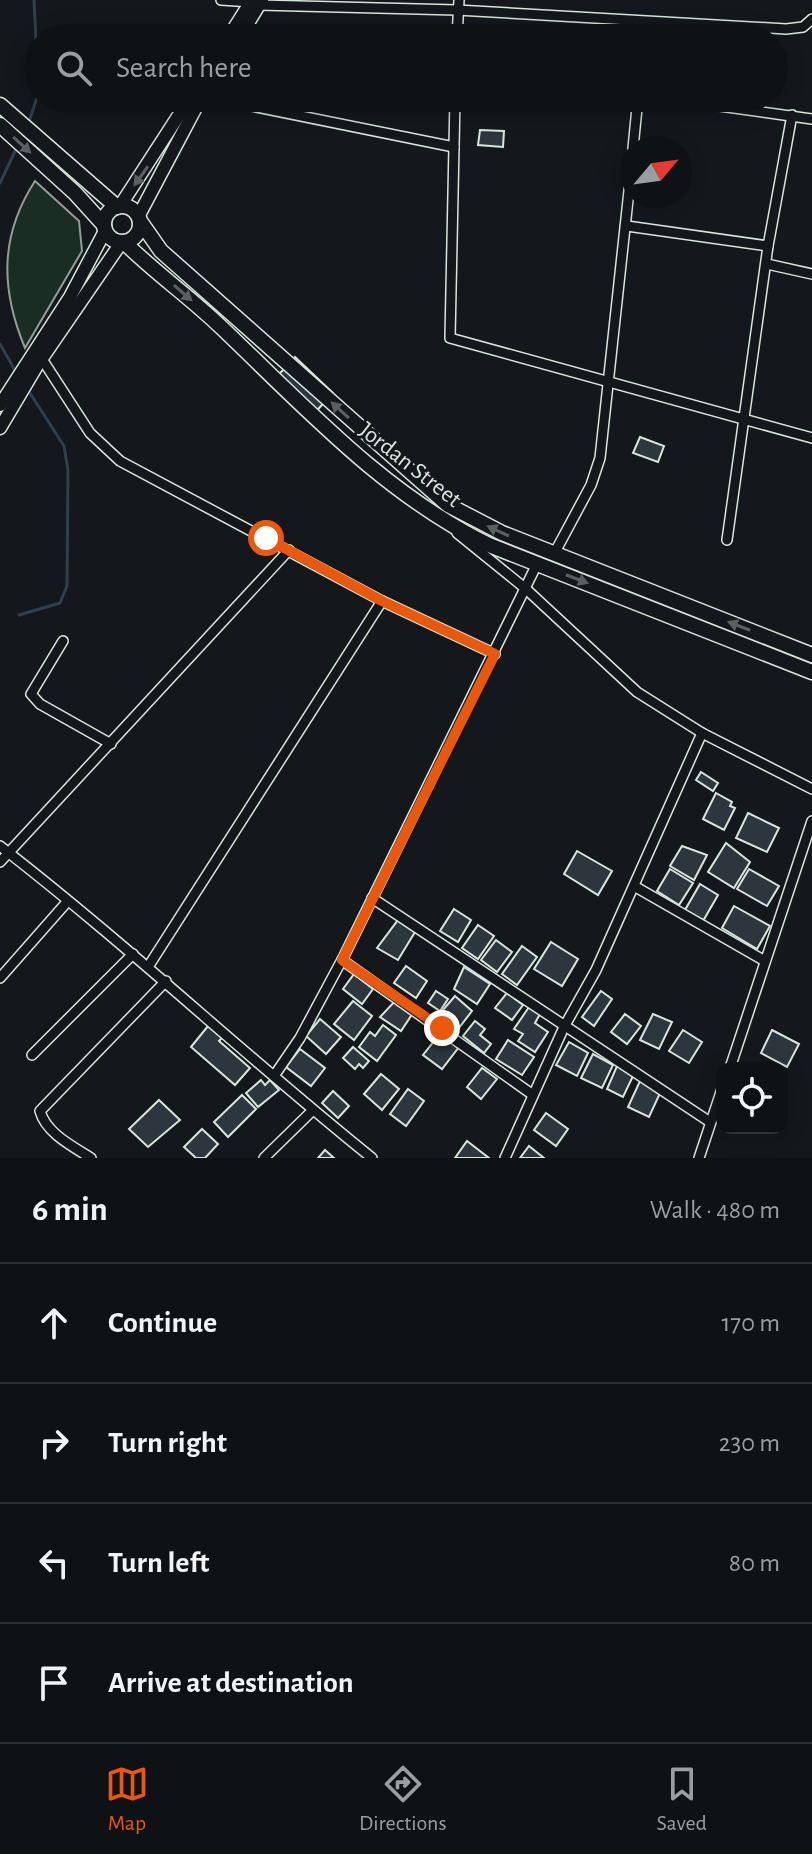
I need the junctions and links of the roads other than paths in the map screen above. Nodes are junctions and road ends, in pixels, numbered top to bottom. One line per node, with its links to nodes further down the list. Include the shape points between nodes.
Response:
1 (221, 0): 2 (street)
2 (256, 2): 3 (street); 6 (main road); 7 (main road)
3 (458, 5): 5 (street)
4 (812, 19): 9 (street, via 803,27)
5 (644, 22): 8 (street)
6 (239, 24)
7 (246, 24)
8 (685, 24)
9 (788, 29)
10 (181, 112): 21 (main road, one-way to 21)
11 (193, 112): 23 (main road)
12 (281, 112): 20 (street)
13 (455, 112): 20 (street)
14 (637, 112): 19 (street)
15 (769, 112): 16 (street)
16 (792, 115): 18 (street); 27 (street)
17 (3, 118): 21 (highway); 25 (highway, one-way to 25)
18 (812, 119)
19 (634, 136)
20 (454, 147): 31 (street, via 449,337)
21 (119, 206): 23 (highway, via 129,207); 25 (highway, via 109,212)
22 (628, 208): 24 (street)
23 (139, 219): 26 (highway, via 135,237); 37 (highway, Jordan Street, one-way to 23, via 161,251)
24 (627, 226): 27 (street); 31 (street)
25 (104, 228): 26 (highway, via 111,239); 30 (main road)
26 (123, 242): 30 (main road); 38 (highway, Jordan Street, one-way to 38)
27 (768, 246): 28 (street)
28 (767, 264): 29 (street); 34 (street)
29 (812, 274)
30 (36, 357): 32 (main road); 41 (street, via 102,447 120,461)
31 (607, 382): 34 (street); 42 (street, via 600,458)
32 (14, 392): 33 (main road); 35 (main road)
33 (0, 405)
34 (746, 420): 36 (street); 40 (street)
35 (0, 428)
36 (812, 438)
37 (418, 481): 38 (highway); 42 (highway, Jordan Street, one-way to 37, via 470,518)
38 (407, 496): 39 (highway, Jordan Street)
39 (440, 520): 43 (highway, Jordan Street); 44 (street)
40 (727, 540)
41 (289, 550): 45 (street); 51 (street)
42 (554, 554): 48 (highway, Jordan Street, one-way to 42)
43 (538, 562): 44 (street); 49 (highway, Jordan Street, one-way to 49)
44 (526, 589): 47 (street); 50 (street, via 637,692)
45 (382, 601): 47 (street); 62 (street)
46 (63, 641): 51 (street, via 31,694)
47 (495, 654): 57 (street)
48 (812, 655)
49 (812, 672)
50 (702, 733): 52 (street); 56 (street)
51 (111, 744): 54 (street)
52 (812, 789)
53 (812, 821): 61 (street)
54 (4, 849): 55 (street); 58 (street)
55 (0, 862)
56 (634, 886): 61 (street); 65 (street)
57 (372, 898): 60 (street); 65 (street)
58 (67, 902): 59 (street); 63 (street)
59 (133, 954): 62 (street); 66 (street)
60 (342, 960): 68 (street); 69 (street)
61 (765, 961): 67 (street)
62 (148, 967): 64 (street)
63 (0, 978)
64 (166, 981): 68 (street); 73 (street, via 40,1111 52,1131)
65 (564, 1027): 69 (street); 72 (street)
66 (32, 1055)
67 (732, 1062)
68 (274, 1076): 71 (street)
69 (533, 1095): 76 (street)
70 (716, 1106): 72 (street)
71 (312, 1111): 74 (street); 75 (street)
72 (710, 1122): 77 (street)
73 (91, 1158)
74 (264, 1158)
75 (371, 1158)
76 (505, 1158)
77 (699, 1158)

